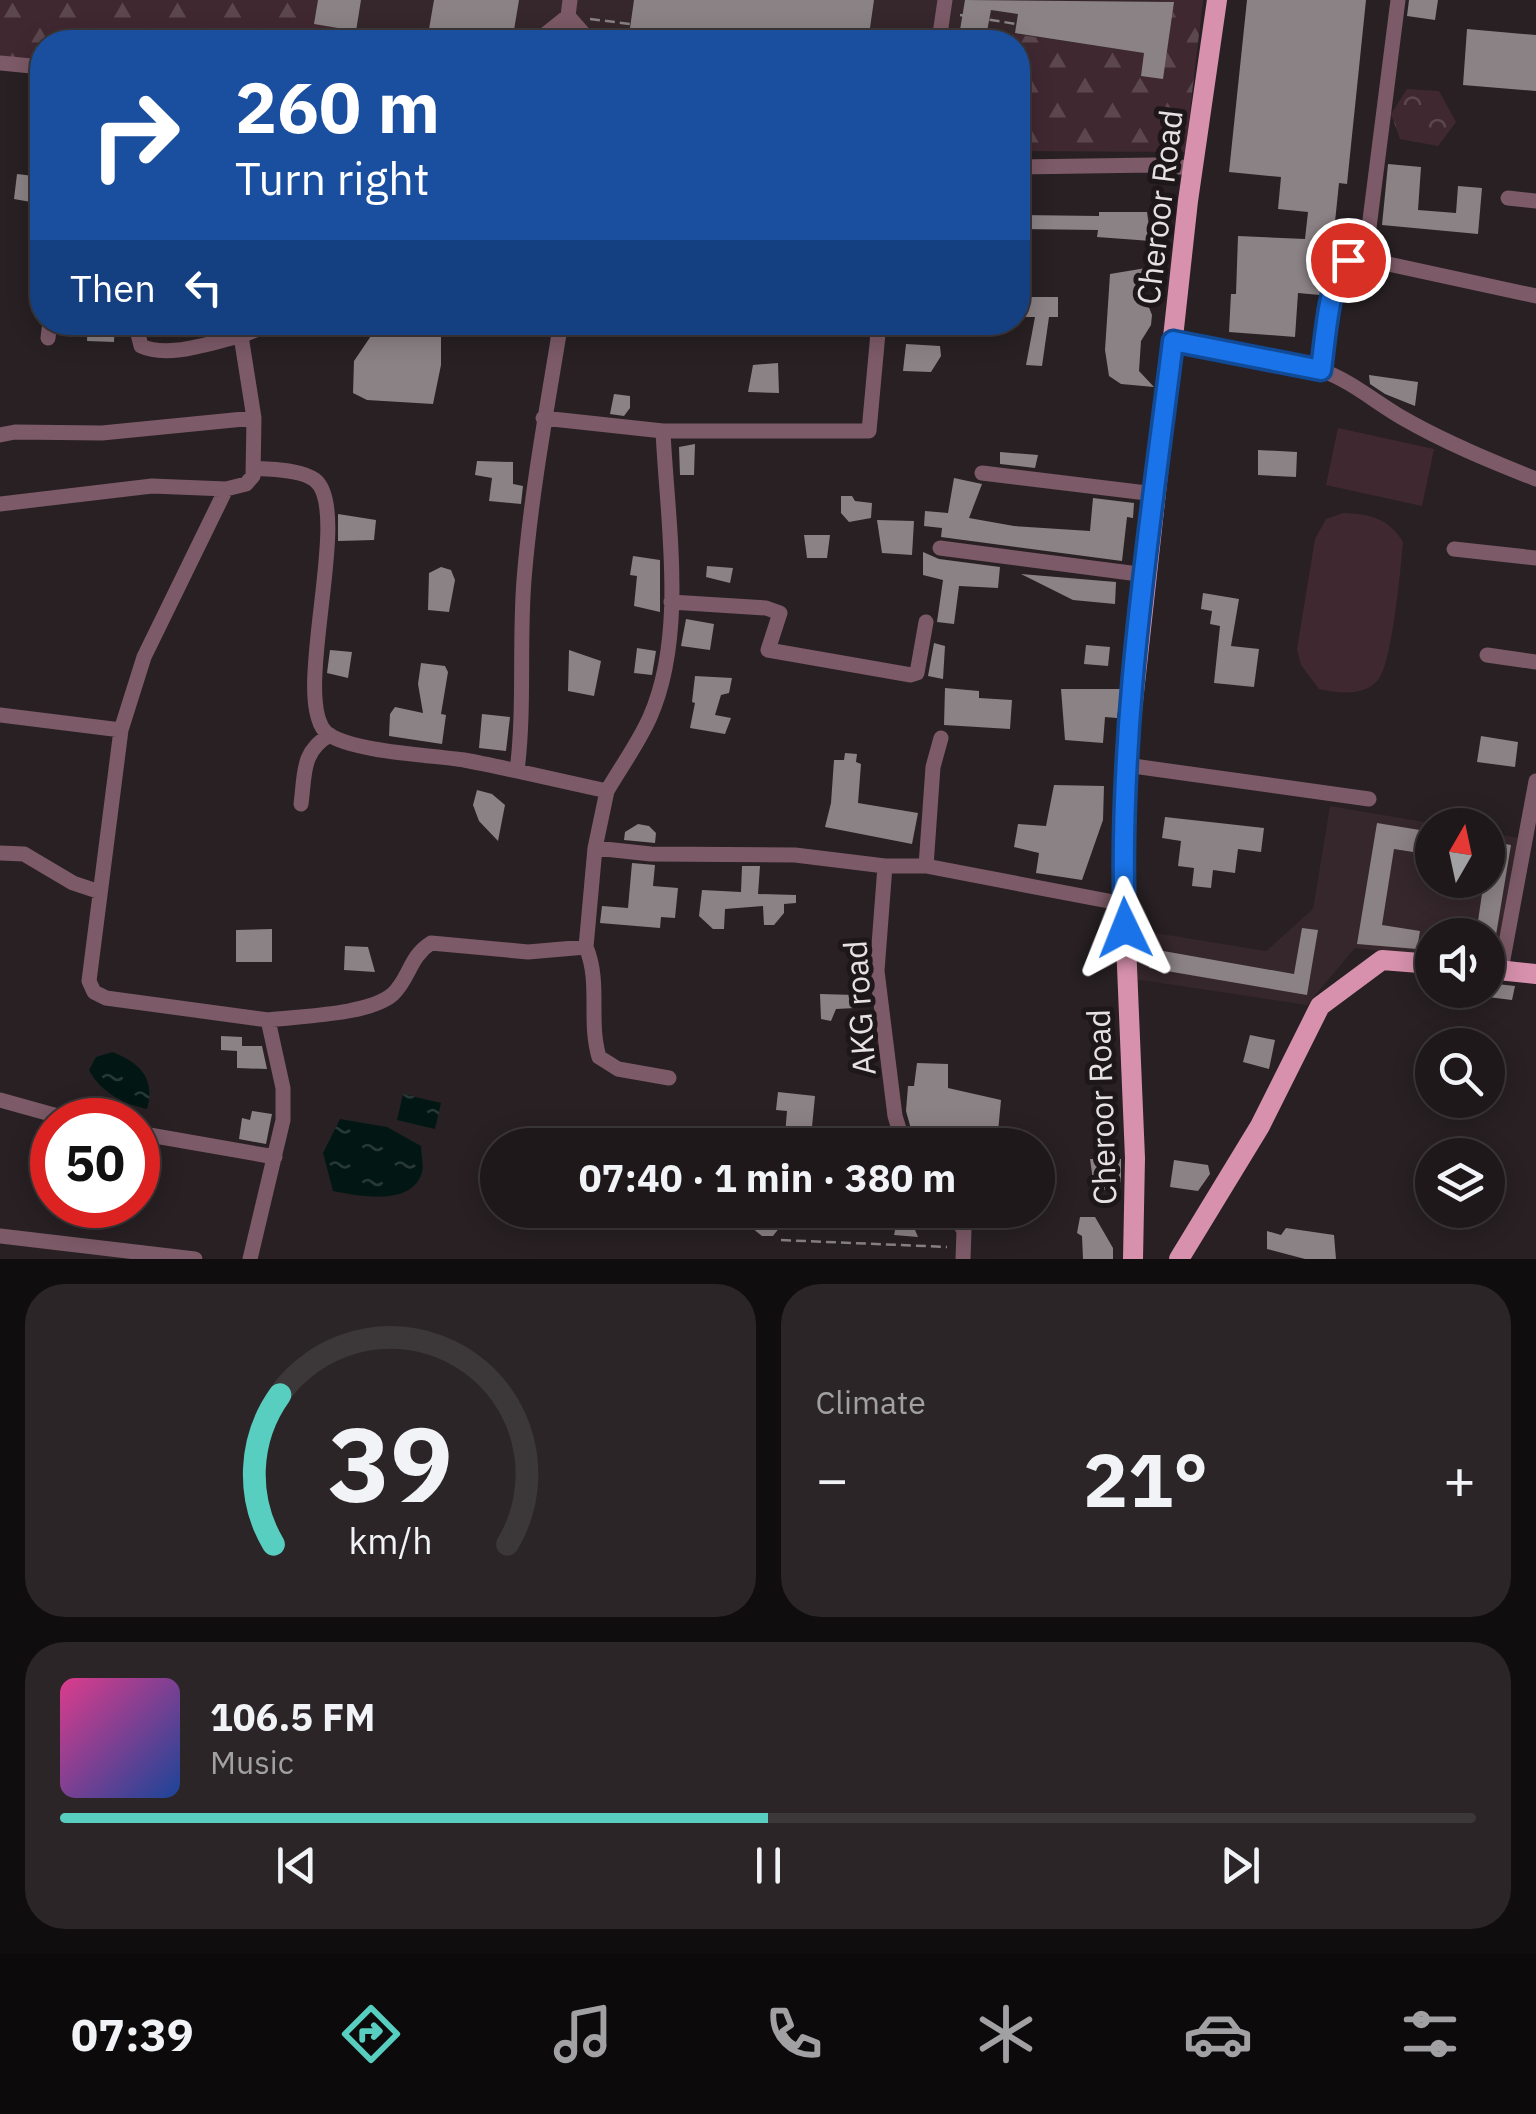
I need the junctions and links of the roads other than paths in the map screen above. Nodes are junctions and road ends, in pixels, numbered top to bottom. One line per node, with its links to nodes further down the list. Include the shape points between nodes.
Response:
1 (1217, 0): 9 (main road, Cheroor Road)
2 (1398, 0): 12 (street)
3 (569, 8): 4 (street); 5 (street)
4 (549, 30)
5 (583, 30)
6 (0, 62): 7 (street)
7 (30, 66)
8 (1030, 166): 9 (street)
9 (1192, 168): 19 (main road, Cheroor Road)
10 (1508, 198): 11 (street)
11 (1536, 201)
12 (1365, 259): 13 (street); 20 (street, via 1348,260 1338,273)
13 (1536, 296)
14 (138, 335): 15 (street, via 140,346 168,351)
15 (219, 335)
16 (239, 335): 21 (street)
17 (559, 335): 22 (street)
18 (878, 335): 23 (street, via 870,431)
19 (1173, 341): 20 (street); 29 (main road, Cheroor Road)
20 (1321, 370): 27 (street, via 1460,447)
21 (254, 418): 24 (street); 25 (street)
22 (543, 418): 23 (street); 44 (street, via 524,582)
23 (663, 431): 35 (street)
24 (0, 435)
25 (254, 468): 28 (street, via 246,484); 41 (street, via 300,474 323,492 326,570 314,711)
26 (982, 473): 29 (street)
27 (1536, 479)
28 (226, 489): 30 (street, via 152,486); 40 (street, via 144,657)
29 (1155, 494): 34 (main road, Cheroor Road)
30 (0, 504)
31 (940, 548): 34 (street)
32 (1454, 549): 33 (street)
33 (1536, 558)
34 (1146, 575): 43 (main road, Cheroor Road)
35 (671, 602): 36 (street, via 780,612 768,650 911,675); 46 (street, via 667,661 650,717)
36 (926, 622)
37 (1487, 656): 38 (street)
38 (1536, 662)
39 (0, 715): 40 (street)
40 (121, 730): 54 (street)
41 (330, 736): 44 (street); 48 (street, via 315,744 306,761)
42 (941, 738): 53 (street)
43 (1126, 765): 47 (street); 55 (main road, Cheroor Road)
44 (517, 770): 46 (street)
45 (1536, 781): 50 (street)
46 (606, 791): 49 (street)
47 (1370, 799)
48 (301, 804)
49 (595, 848): 52 (street); 57 (street)
50 (1530, 850): 56 (street)
51 (0, 853): 54 (street, via 24,854)
52 (885, 866): 53 (street); 65 (street, AKG road, via 877,972)
53 (926, 866): 55 (street)
54 (100, 892): 61 (street, via 89,980 94,992)
55 (1124, 904): 75 (main road, Cheroor Road)
56 (1505, 933)
57 (586, 947): 61 (street, via 528,952 431,944 418,952 393,993 369,1005); 62 (street, via 594,967 599,1056 618,1069)
58 (1415, 963): 76 (main road, via 1382,960 1320,1006 1260,1126)
59 (1505, 970): 60 (main road)
60 (1536, 974)
61 (268, 1020): 67 (street, via 283,1088 284,1120)
62 (670, 1078)
63 (0, 1100): 64 (street)
64 (30, 1108)
65 (899, 1128)
66 (160, 1137): 67 (street)
67 (274, 1157): 74 (street)
68 (962, 1228): 71 (street)
69 (0, 1236): 70 (street)
70 (20, 1239): 72 (street); 73 (street)
71 (963, 1253)
72 (20, 1259)
73 (195, 1259)
74 (250, 1259)
75 (1133, 1259)
76 (1179, 1259)

